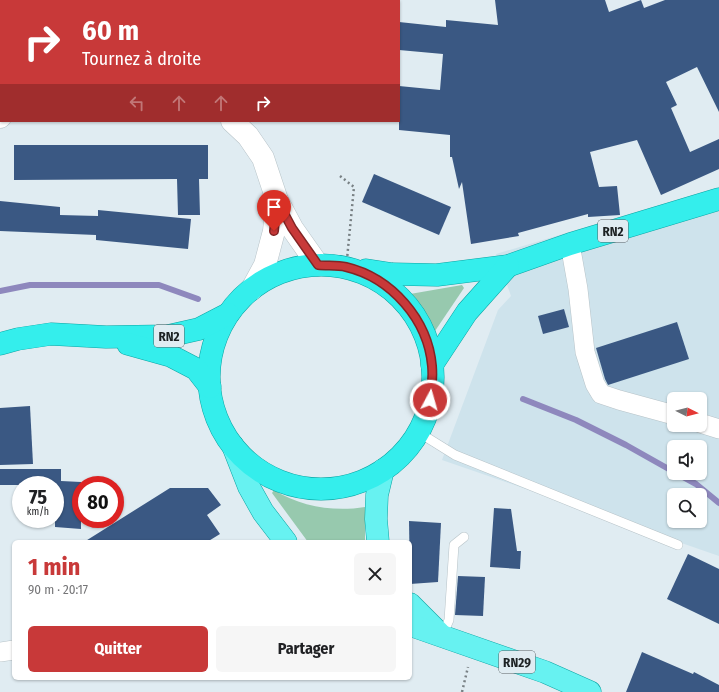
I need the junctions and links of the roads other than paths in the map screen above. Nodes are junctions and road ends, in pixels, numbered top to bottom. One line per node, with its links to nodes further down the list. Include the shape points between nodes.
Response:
1 (233, 122): 3 (street, via 248,136 263,158)
2 (719, 198): 4 (highway, RN2)
3 (277, 200): 5 (street, via 292,228); 8 (street, via 274,231 265,265)
4 (570, 244): 6 (highway, RN2); 14 (street, via 585,352 595,384 601,394)
5 (318, 265): 7 (highway); 8 (highway, via 291,269 266,279)
6 (508, 266): 7 (highway, RN2, via 437,275 392,274); 12 (highway, RN2, via 467,312)
7 (346, 267): 12 (highway, via 370,276 400,298 422,329)
8 (252, 289): 9 (highway)
9 (228, 314): 10 (highway, RN2, via 199,329 168,336); 13 (highway, via 213,349)
10 (106, 337): 11 (highway, RN2, via 51,334); 13 (highway, RN2, via 171,356 196,369)
11 (0, 344)
12 (432, 365): 17 (highway, via 430,400)
13 (210, 387): 18 (highway, via 217,418)
14 (667, 413)
15 (707, 425): 16 (street)
16 (719, 429)
17 (418, 432): 19 (highway, via 405,451); 23 (lane, via 455,455)
18 (233, 446): 19 (highway, via 266,475 303,488 342,487 368,479); 21 (main road, via 249,487 263,512)
19 (383, 470): 22 (main road, via 377,495)
20 (464, 537): 26 (lane, via 454,545 449,620)
21 (284, 540)
22 (378, 540)
23 (678, 545)
24 (412, 606): 26 (main road, RN29)
25 (412, 626): 26 (main road, RN29)
26 (442, 637): 29 (main road, RN29, via 545,672)
27 (12, 650): 28 (street)
28 (0, 652)
29 (590, 692)

